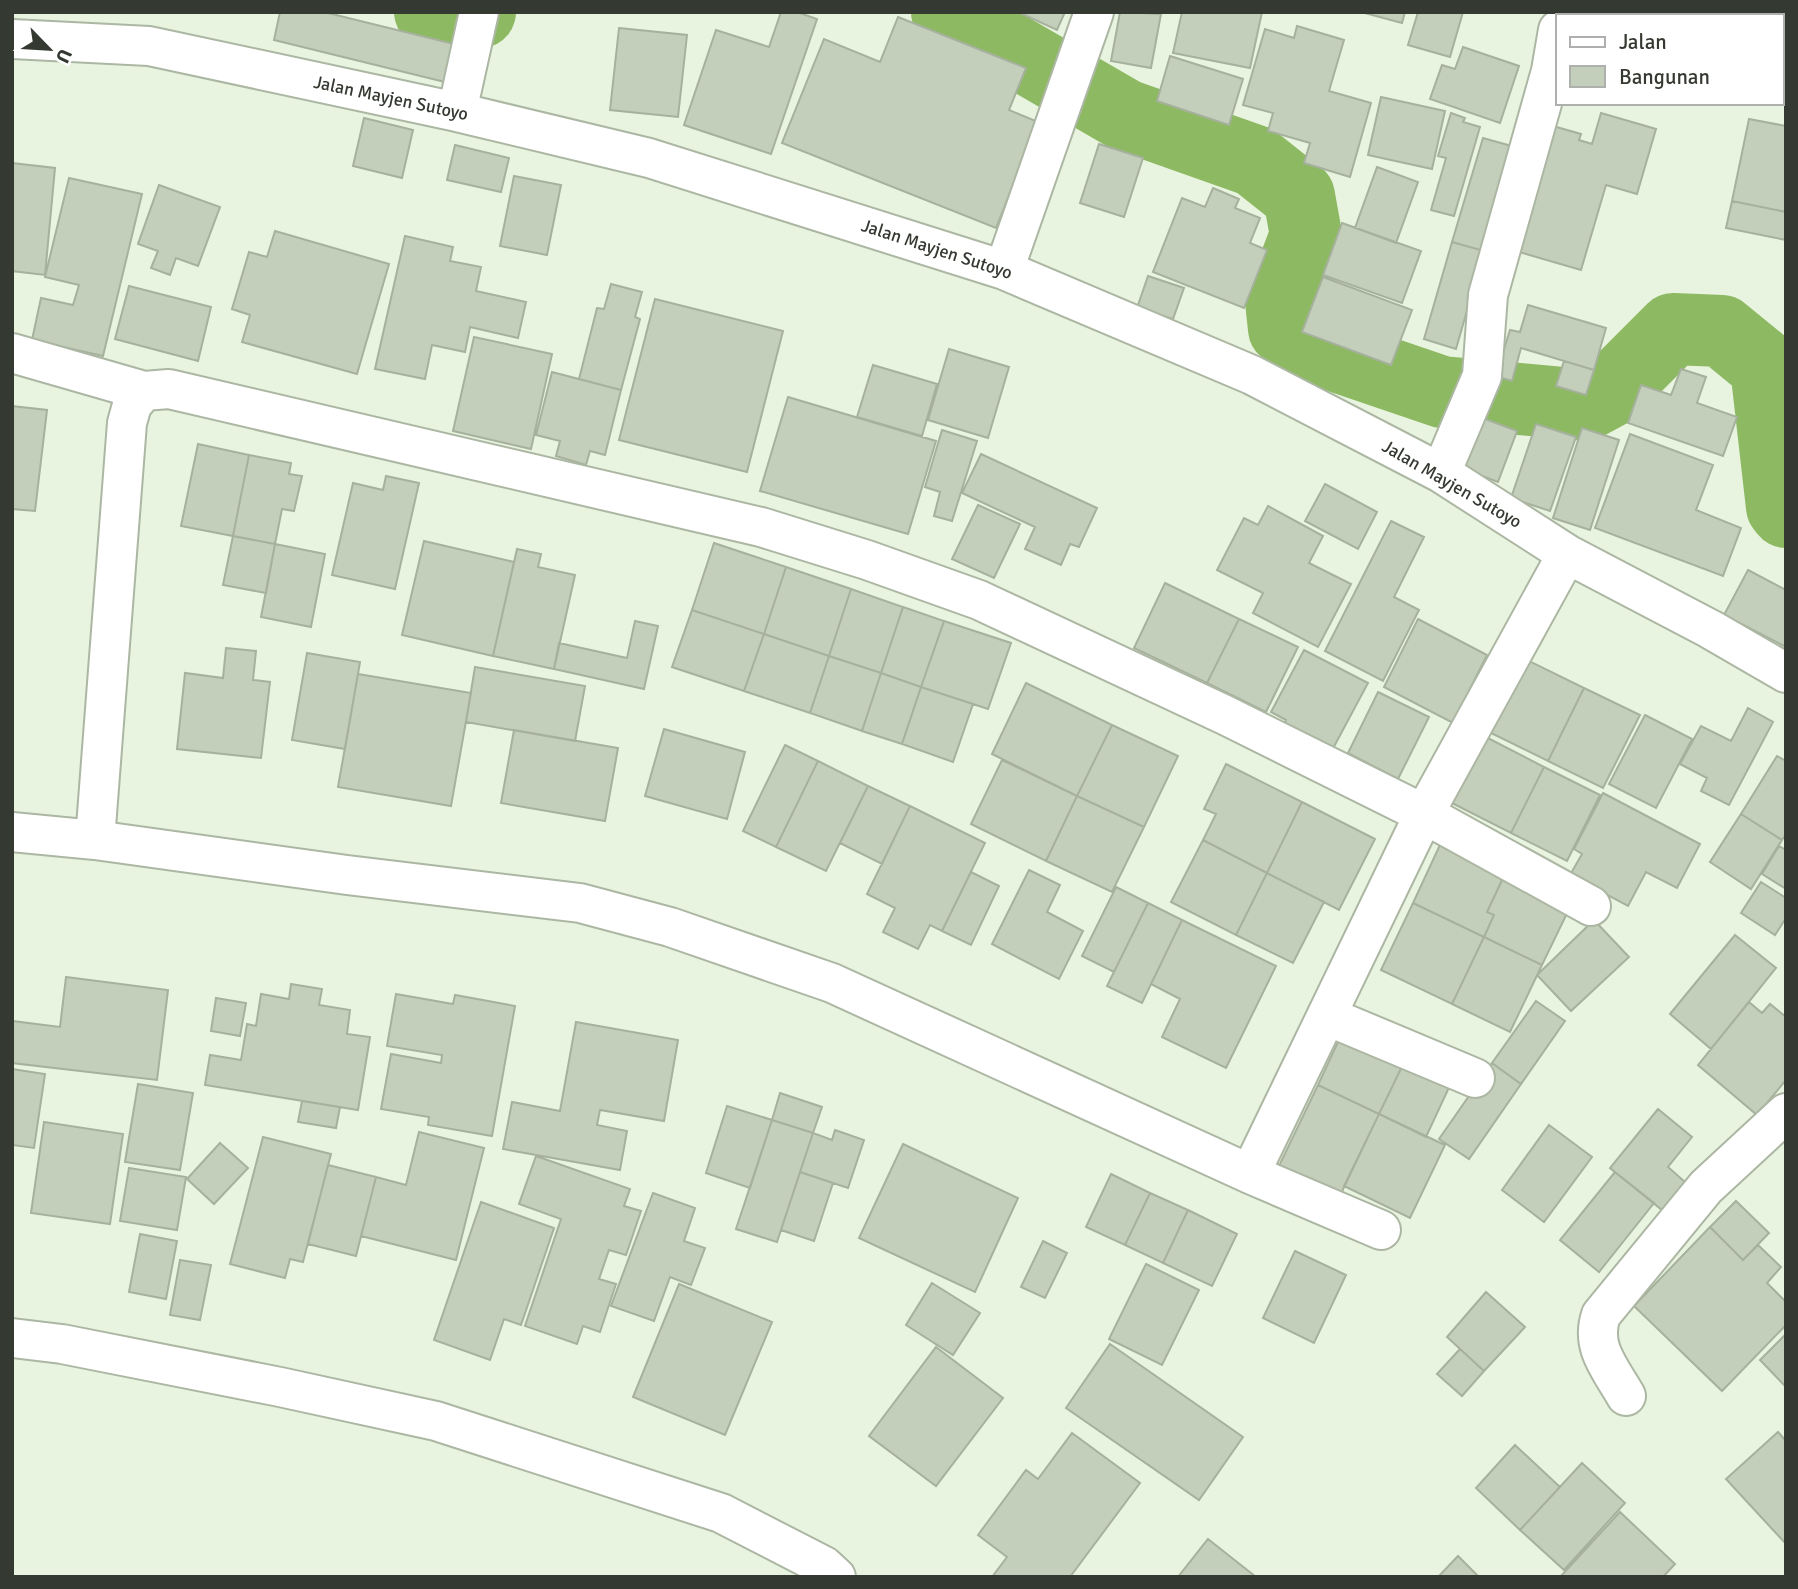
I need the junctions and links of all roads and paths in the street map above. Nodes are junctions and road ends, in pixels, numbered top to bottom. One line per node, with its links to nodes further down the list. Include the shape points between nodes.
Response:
1 (479, 12): 5 (street)
2 (1093, 14): 6 (street)
3 (12, 39): 5 (street, Jalan Mayjen Sutoyo, via 149,46)
4 (1556, 42): 9 (street, via 1488,295 1476,392)
5 (457, 112): 6 (street, Jalan Mayjen Sutoyo, via 649,158)
6 (1004, 270): 9 (street, Jalan Mayjen Sutoyo, via 1252,375)
7 (12, 353): 8 (street)
8 (144, 391): 12 (street, via 169,389 640,498 761,527 867,560 979,600); 14 (street, via 132,405 127,423)
9 (1441, 474): 10 (street, Jalan Mayjen Sutoyo)
10 (1567, 554): 11 (street, Jalan Mayjen Sutoyo); 12 (street)
11 (1786, 673)
12 (1424, 814): 15 (street); 16 (street)
13 (12, 832): 14 (street)
14 (95, 840): 19 (street, via 580,902 670,927 832,983)
15 (1591, 906)
16 (1326, 1016): 17 (street); 19 (street)
17 (1475, 1079)
18 (1786, 1113): 22 (street, via 1706,1188 1601,1315 1598,1345)
19 (1250, 1174): 20 (street)
20 (1381, 1230)
21 (12, 1338): 23 (street, via 76,1346 436,1421 721,1513 824,1566)
22 (1626, 1396)
23 (836, 1577)

